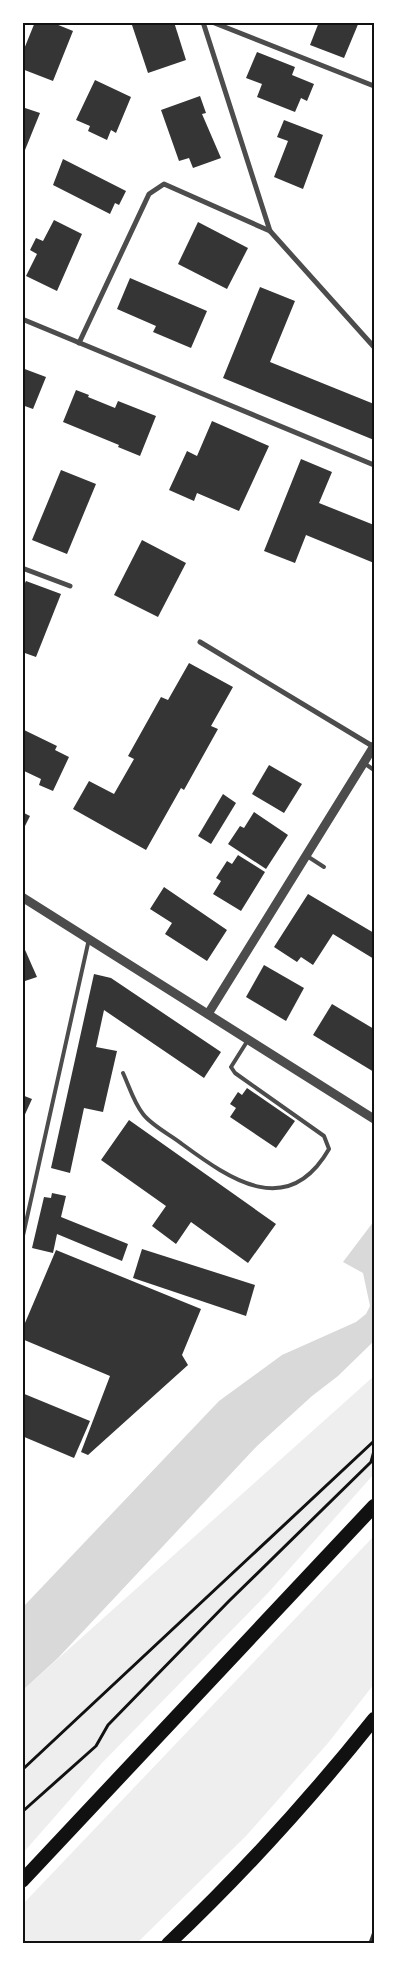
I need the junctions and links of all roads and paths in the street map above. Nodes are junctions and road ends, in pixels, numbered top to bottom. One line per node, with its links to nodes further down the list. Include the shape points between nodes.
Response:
1 (203, 22): 4 (street)
2 (212, 22): 3 (street)
3 (374, 86)
4 (270, 231): 6 (street, via 164,184 149,194); 7 (street)
5 (22, 319): 6 (street)
6 (79, 343): 8 (street)
7 (374, 347)
8 (374, 465)
9 (22, 568): 10 (street)
10 (70, 586)
11 (200, 642): 12 (street)
12 (374, 746): 13 (street)
13 (364, 763): 14 (lane); 15 (street)
14 (374, 770)
15 (306, 855): 16 (lane); 19 (street)
16 (324, 866)
17 (22, 897): 18 (street)
18 (89, 937): 19 (street); 23 (lane)
19 (208, 1014): 20 (street)
20 (248, 1040): 21 (lane, via 231,1067 235,1073 324,1136 328,1149 320,1164 290,1187 260,1188 220,1172 143,1115); 22 (street)
21 (123, 1073)
22 (374, 1119)
23 (22, 1240)
24 (374, 1441): 28 (path)
25 (374, 1451): 29 (path, via 370,1462 108,1726 96,1746)
26 (374, 1506): 30 (highway)
27 (374, 1719): 31 (highway, via 338,1765)
28 (22, 1770)
29 (22, 1812)
30 (22, 1881)
31 (168, 1944)

